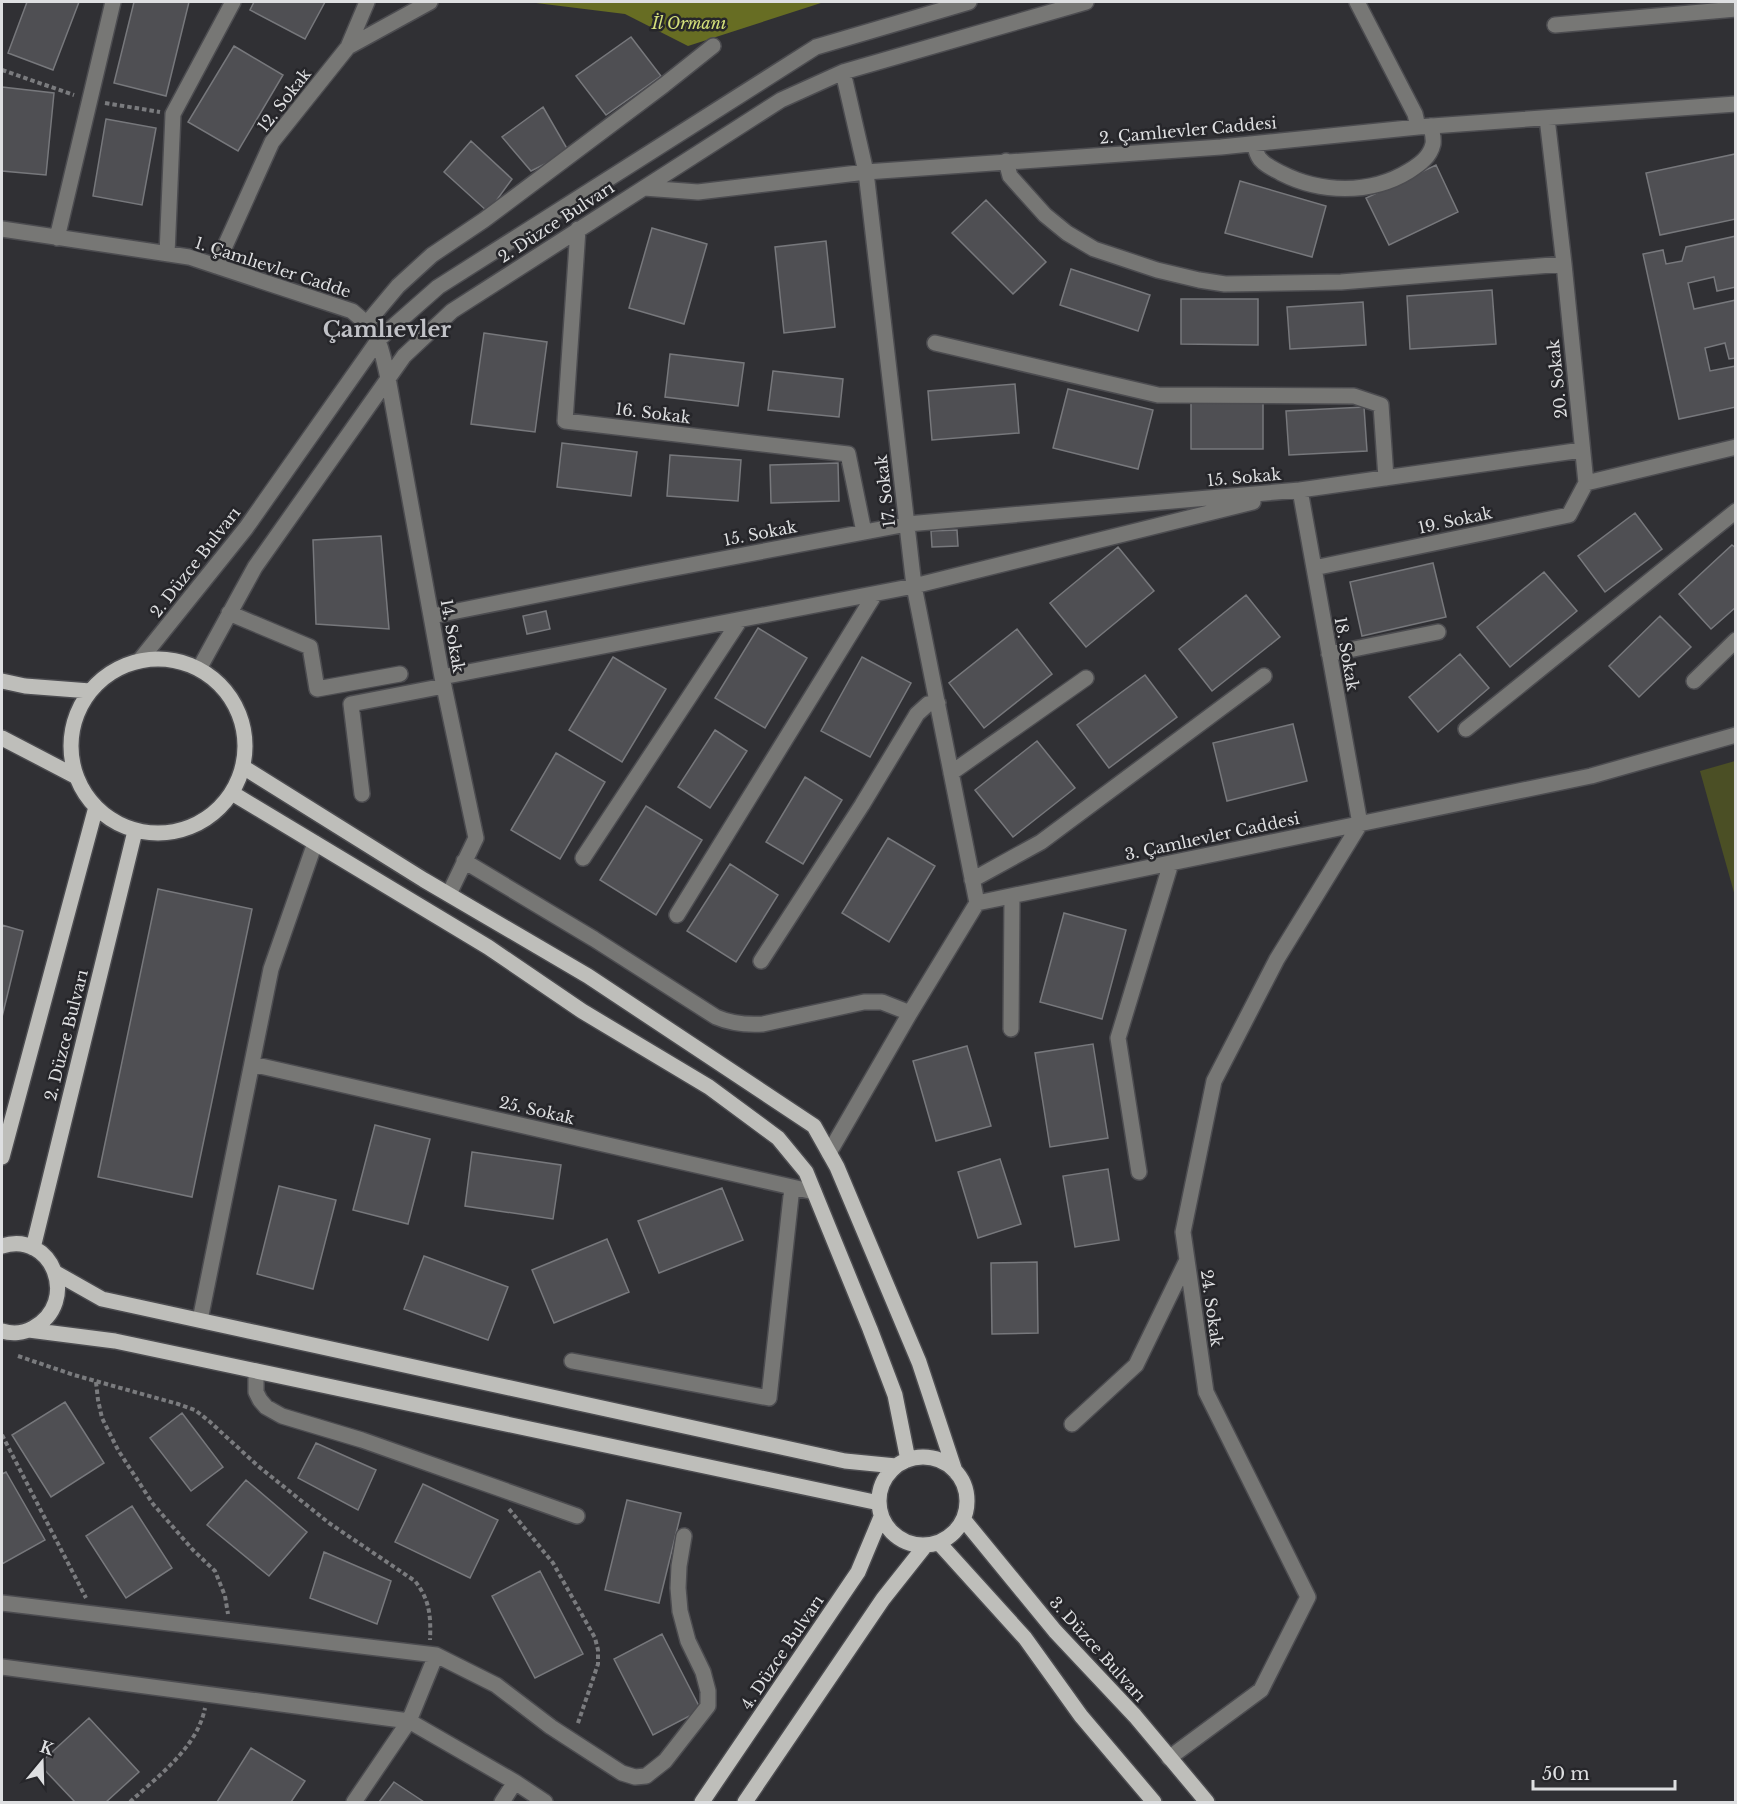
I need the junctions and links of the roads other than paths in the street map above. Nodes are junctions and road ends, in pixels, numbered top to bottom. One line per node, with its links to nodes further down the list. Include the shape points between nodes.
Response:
1 (113, 2): 22 (street)
2 (233, 2): 23 (street, via 173,114)
3 (367, 2): 11 (street)
4 (430, 2): 11 (street, 12. Sokak)
5 (969, 2): 27 (street, 2. Düzce Bulvarı, via 816,47 438,287)
6 (1086, 2): 12 (street, 2. Düzce Bulvarı)
7 (1357, 2): 15 (street)
8 (1736, 9): 9 (street)
9 (1555, 25)
10 (713, 46): 26 (street, via 432,255 398,286)
11 (348, 47): 25 (street, 12. Sokak, via 272,142)
12 (843, 72): 18 (street, 17. Sokak); 19 (street, 2. Düzce Bulvarı, via 781,100)
13 (1736, 104): 14 (street, 2. Çamlıevler Caddesi)
14 (1547, 118): 15 (street, 2. Çamlıevler Caddesi); 24 (street, 20. Sokak)
15 (1425, 126): 16 (street, 2. Çamlıevler Caddesi); 16 (street, via 1432,144 1421,164 1363,188 1317,186 1290,177 1259,159)
16 (1254, 144): 17 (street, 2. Çamlıevler Caddesi)
17 (1006, 161): 18 (street, 2. Çamlıevler Caddesi); 24 (street, via 1010,176 1067,233 1094,249 1199,280 1225,284 1341,282)
18 (866, 172): 19 (street, 2. Çamlıevler Caddesi, via 698,192); 36 (street, 17. Sokak)
19 (644, 188): 21 (street, 2. Düzce Bulvarı)
20 (2, 229): 22 (street, 1. Çamlıevler Cadde)
21 (578, 229): 29 (street, 2. Düzce Bulvarı, via 452,311 404,356); 37 (street, 16. Sokak, via 565,421 848,454)
22 (57, 238): 23 (street, 1. Çamlıevler Cadde)
23 (166, 254): 25 (street, 1. Çamlıevler Cadde)
24 (1564, 264): 31 (street, 20. Sokak)
25 (216, 266): 26 (street, 1. Çamlıevler Cadde, via 352,312)
26 (367, 323): 27 (street, 1. Çamlıevler Cadde)
27 (379, 339): 29 (street, 14. Sokak); 47 (street, 2. Düzce Bulvarı, via 246,528)
28 (935, 343): 32 (street, via 1158,395 1354,396 1381,405)
29 (388, 378): 41 (street, 2. Düzce Bulvarı, via 255,567); 42 (street, 14. Sokak)
30 (1736, 447): 33 (street)
31 (1582, 450): 32 (street); 33 (street, 20. Sokak)
32 (1386, 478): 34 (street)
33 (1586, 483): 38 (street, 19. Sokak, via 1569,515)
34 (1300, 490): 36 (street, 15. Sokak); 38 (street, 18. Sokak); 39 (street, 15. Sokak)
35 (1736, 511): 57 (street)
36 (907, 524): 37 (street, 15. Sokak); 39 (street, 17. Sokak)
37 (864, 532): 42 (street, 15. Sokak)
38 (1314, 568): 46 (street, 18. Sokak)
39 (914, 586): 40 (street, 15. Sokak); 56 (street, 17. Sokak)
40 (875, 594): 43 (street, 15. Sokak); 76 (street)
41 (229, 613): 48 (street, 2. Düzce Bulvarı); 49 (street, via 310,646 317,689)
42 (432, 616): 54 (street, 14. Sokak)
43 (740, 620): 54 (street, 15. Sokak); 69 (street)
44 (1438, 633): 46 (street)
45 (1736, 640): 53 (street)
46 (1329, 654): 66 (street, 18. Sokak)
47 (140, 660): 48 (main road, via 170,659); 55 (main road, via 112,671)
48 (199, 669): 60 (main road, via 222,686 238,711 245,738)
49 (400, 674)
50 (1264, 676): 72 (street, via 1041,842)
51 (1086, 678): 61 (street)
52 (2, 681): 55 (main road)
53 (1694, 681)
54 (443, 682): 64 (street, 15. Sokak, via 351,704); 70 (street, 14. Sokak, via 476,838)
55 (90, 691): 62 (main road, via 75,717 70,746)
56 (938, 703): 61 (street, 17. Sokak); 77 (street, via 928,704 916,714)
57 (1466, 729)
58 (1736, 735): 66 (street, 3. Çamlıevler Caddesi, via 1591,776)
59 (2, 738): 62 (main road)
60 (243, 767): 63 (main road); 73 (main road)
61 (951, 773): 72 (street, 17. Sokak)
62 (75, 776): 65 (main road)
63 (232, 793): 67 (main road, via 214,814 190,828 163,834); 68 (main road)
64 (362, 794)
65 (96, 807): 67 (main road, via 109,819); 81 (main road, 2. Düzce Bulvarı)
66 (1360, 824): 71 (street, 3. Çamlıevler Caddesi); 88 (street, 24. Sokak, via 1277,958 1214,1081 1183,1232)
67 (135, 831): 87 (main road, 2. Düzce Bulvarı)
68 (315, 843): 80 (street, via 271,969); 85 (main road, via 488,947 582,1011 709,1088 778,1138 806,1172)
69 (584, 858)
70 (464, 861): 73 (street, 14. Sokak); 78 (street, via 727,1022 763,1024 864,1002 882,1002)
71 (1171, 863): 74 (street, 3. Çamlıevler Caddesi); 83 (street, via 1118,1038)
72 (972, 880): 75 (street, 17. Sokak)
73 (449, 894): 82 (main road, via 588,976 814,1126)
74 (1012, 896): 75 (street, 3. Çamlıevler Caddesi); 79 (street)
75 (977, 903): 78 (street)
76 (678, 915)
77 (761, 961)
78 (910, 1013): 82 (street)
79 (1011, 1029)
80 (252, 1064): 84 (street, 25. Sokak); 90 (street)
81 (2, 1153)
82 (829, 1153): 97 (main road, via 919,1362)
83 (1139, 1172)
84 (792, 1187): 85 (street, 25. Sokak); 93 (street, via 769,1398)
85 (814, 1192): 96 (main road, via 895,1395)
86 (2, 1246): 87 (main road, via 19,1244)
87 (33, 1248): 89 (main road)
88 (1187, 1260): 95 (street, via 1136,1365); 107 (street, 24. Sokak, via 1206,1392 1308,1597 1261,1690)
89 (56, 1273): 90 (main road, via 102,1299); 91 (main road, via 57,1301 42,1323)
90 (200, 1320): 96 (main road, via 845,1461)
91 (29, 1330): 92 (main road); 94 (main road, via 115,1341)
92 (2, 1331)
93 (572, 1361)
94 (256, 1371): 98 (main road); 99 (street, via 256,1392 273,1412)
95 (1072, 1424)
96 (902, 1463): 97 (main road, via 920,1457 933,1458); 98 (main road, via 886,1476 880,1489)
97 (955, 1471): 100 (main road, via 967,1494)
98 (880, 1510): 102 (main road, via 888,1529 898,1538 911,1544); 112 (main road, 4. Düzce Bulvarı, via 858,1572)
99 (577, 1516)
100 (964, 1520): 102 (main road, via 949,1538); 107 (main road, 3. Düzce Bulvarı, via 1055,1631)
101 (684, 1536): 104 (street, via 679,1566 680,1611 688,1641 704,1672 708,1706 665,1761 646,1776 635,1778 622,1773 496,1685)
102 (932, 1544): 113 (main road, via 883,1599); 114 (main road, via 1025,1638 1081,1716)
103 (2, 1603): 104 (street)
104 (433, 1654): 106 (street)
105 (2, 1667): 106 (street)
106 (409, 1721): 108 (street); 109 (street)
107 (1169, 1758): 115 (main road, 3. Düzce Bulvarı)
108 (515, 1782): 110 (street); 111 (street)
109 (354, 1803)
110 (502, 1803)
111 (545, 1803)
112 (702, 1803)
113 (745, 1803)
114 (1154, 1803)
115 (1207, 1803)

